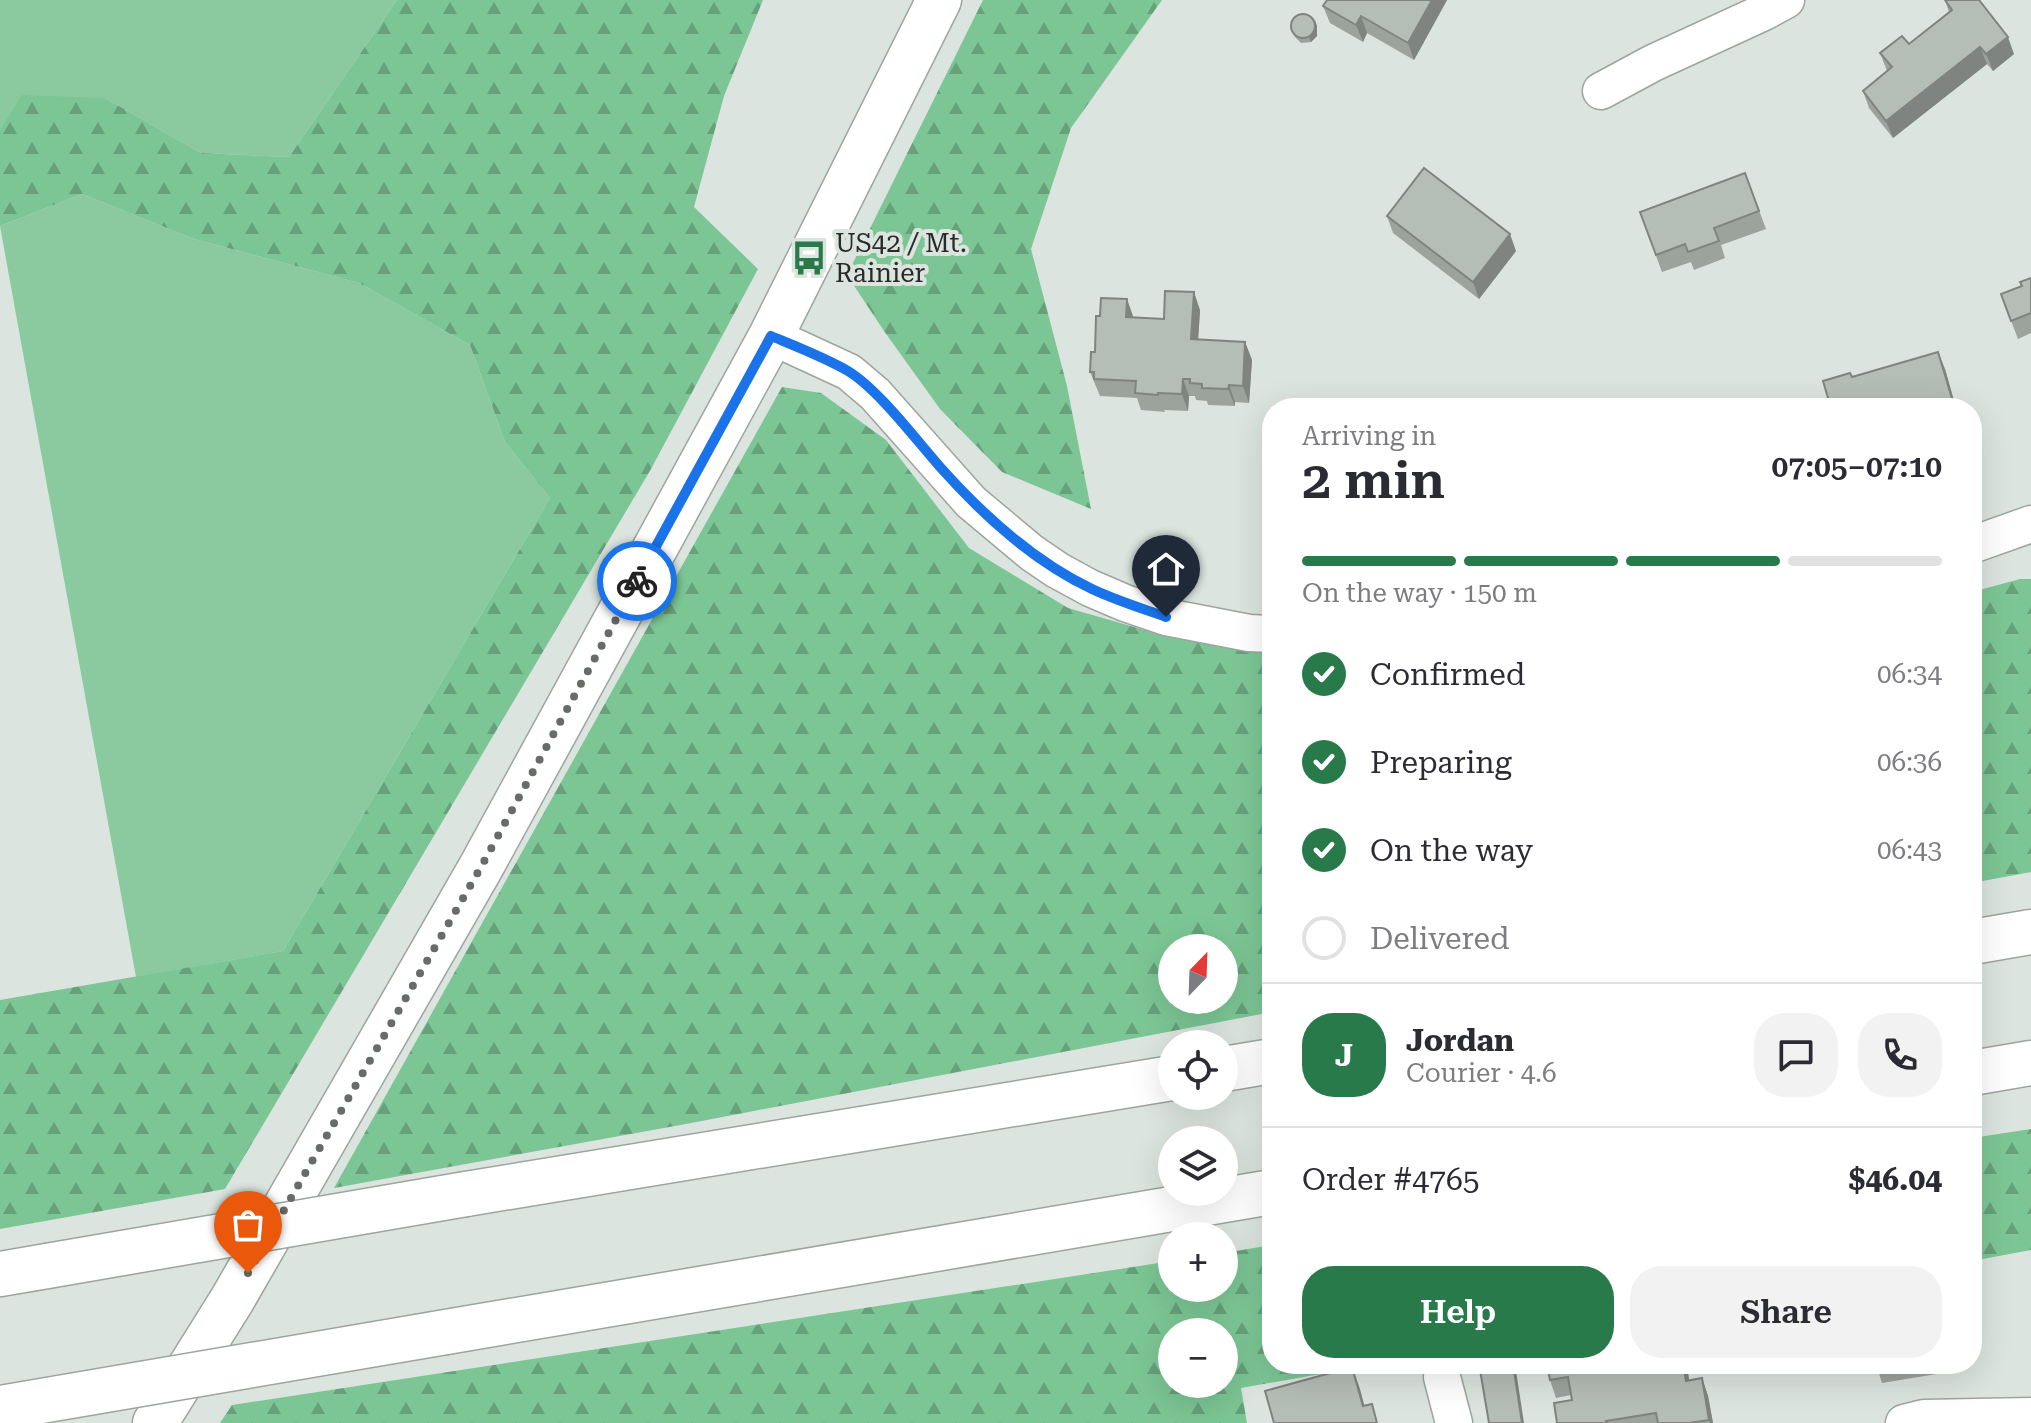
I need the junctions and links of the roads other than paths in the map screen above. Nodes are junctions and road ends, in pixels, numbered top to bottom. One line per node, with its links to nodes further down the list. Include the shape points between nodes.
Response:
1 (939, 0): 4 (main road)
2 (1786, 0): 3 (street)
3 (1601, 91)
4 (771, 336): 7 (street, via 849,372 971,502 1057,570 1166,617); 20 (main road, via 481,867 232,1300)
5 (2031, 524): 6 (street)
6 (1982, 541)
7 (1262, 634)
8 (2031, 932): 9 (main road)
9 (1982, 940)
10 (1262, 1063): 12 (main road)
11 (2031, 1063): 13 (main road)
12 (1238, 1067)
13 (1982, 1071)
14 (1158, 1080): 16 (main road, bridge)
15 (1262, 1194): 18 (main road, bridge)
16 (0, 1274)
17 (1442, 1377): 21 (street)
18 (0, 1408)
19 (2031, 1416): 22 (street)
20 (155, 1423)
21 (1454, 1423)
22 (1904, 1423)

